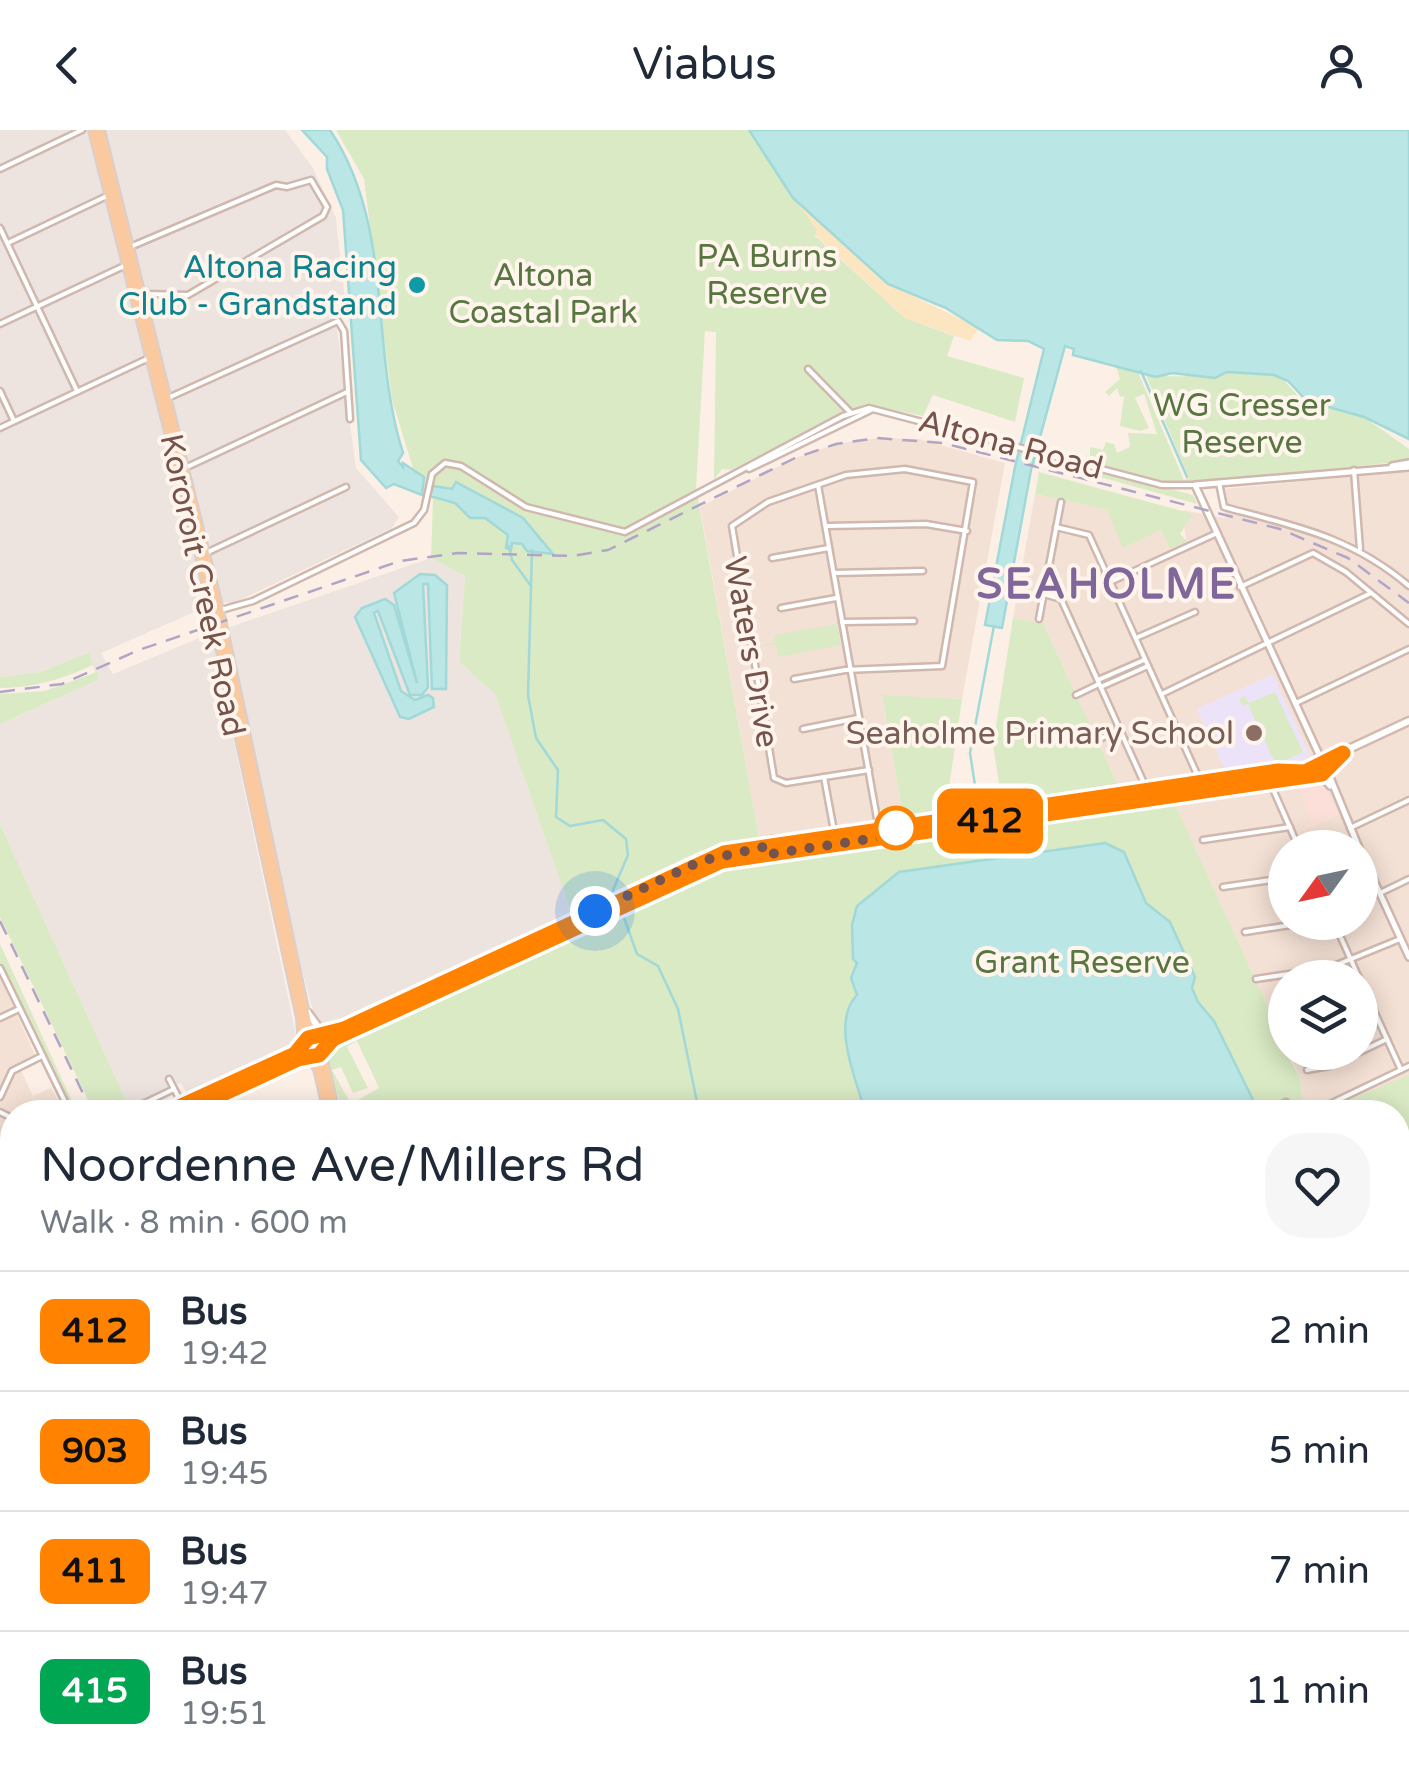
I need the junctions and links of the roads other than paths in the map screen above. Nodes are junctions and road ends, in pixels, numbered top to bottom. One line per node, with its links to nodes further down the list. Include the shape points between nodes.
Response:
1 (82, 130): 3 (street)
2 (96, 130): 4 (main road, Kororoit Creek Road); 7 (main road, Kororoit Creek Road)
3 (0, 169)
4 (110, 195): 6 (street); 8 (main road, Kororoit Creek Road)
5 (0, 228): 6 (street)
6 (8, 243): 10 (street)
7 (130, 247): 9 (main road, Kororoit Creek Road); 9 (street, via 276,185 311,180 327,206 324,216 188,296)
8 (128, 264): 10 (street); 12 (main road, Kororoit Creek Road)
9 (143, 294): 12 (main road, Kororoit Creek Road)
10 (38, 307): 11 (street); 15 (street)
11 (0, 324)
12 (155, 355): 15 (street); 17 (main road, Kororoit Creek Road); 23 (main road, Kororoit Creek Road)
13 (808, 369): 18 (street)
14 (0, 391): 20 (street)
15 (78, 391): 20 (street)
16 (348, 392): 17 (street, via 340,321); 19 (street); 23 (street)
17 (168, 398): 23 (main road, Kororoit Creek Road)
18 (852, 415): 27 (street, Altona Road, via 886,411 1168,486); 47 (street, Altona Road, via 621,532 526,506 458,464 441,465 416,521 253,601)
19 (350, 419)
20 (14, 421): 21 (street)
21 (0, 428)
22 (1409, 465): 24 (street)
23 (182, 469): 36 (main road, Kororoit Creek Road)
24 (1354, 470): 25 (street); 35 (street)
25 (1219, 482): 27 (street); 35 (street, via 1224,506 1308,527)
26 (818, 485): 30 (street); 32 (street, via 905,469 970,480 975,486); 74 (street, Waters Drive, via 764,504 731,528 774,778)
27 (1195, 486): 33 (street)
28 (346, 487): 36 (street)
29 (1061, 502): 31 (street)
30 (825, 526): 32 (street); 34 (street)
31 (1056, 527): 40 (street, via 1088,534); 44 (street)
32 (967, 530): 59 (street, via 942,666)
33 (1216, 534): 40 (street); 42 (street)
34 (829, 548): 37 (street); 39 (street)
35 (1360, 549): 41 (street)
36 (202, 554): 47 (main road, Kororoit Creek Road); 56 (main road, Kororoit Creek Road)
37 (772, 558)
38 (923, 572): 39 (street)
39 (834, 573): 45 (street)
40 (1110, 582): 53 (street)
41 (1408, 584)
42 (1240, 587): 43 (street, via 1310,554); 54 (street)
43 (1371, 593): 52 (street); 54 (street)
44 (1044, 594): 49 (street); 61 (street, via 1062,599)
45 (838, 597): 46 (street); 51 (street)
46 (781, 608)
47 (219, 610): 56 (main road, Kororoit Creek Road)
48 (1195, 612): 53 (street)
49 (1039, 619)
50 (914, 621): 51 (street)
51 (842, 622): 59 (street)
52 (1409, 624)
53 (1136, 638): 57 (street)
54 (1268, 645): 62 (street); 64 (street)
55 (1409, 649): 64 (street)
56 (224, 655): 101 (main road, Kororoit Creek Road)
57 (1145, 659): 58 (street); 61 (street)
58 (1148, 666): 61 (street); 62 (street)
59 (851, 670): 60 (street); 65 (street)
60 (794, 679)
61 (1100, 684): 63 (street); 68 (street)
62 (1162, 694): 76 (street)
63 (1076, 695)
64 (1294, 704): 71 (street)
65 (859, 718): 67 (street); 72 (street)
66 (1409, 721): 70 (main road)
67 (804, 728)
68 (1120, 730): 69 (street); 77 (street)
69 (1098, 740)
70 (1343, 753): 71 (main road); 73 (main road)
71 (1318, 763): 73 (main road); 76 (main road, via 1305,772)
72 (869, 770): 74 (street, Waters Drive); 84 (street)
73 (1323, 772): 75 (main road); 80 (street)
74 (824, 777): 82 (street)
75 (1269, 780): 77 (main road); 79 (street)
76 (1201, 783): 77 (main road)
77 (1148, 794): 84 (main road)
78 (1409, 800): 80 (street)
79 (1290, 827): 81 (street); 85 (street)
80 (1350, 828)
81 (1291, 830)
82 (834, 831): 83 (street); 86 (street, via 767,840)
83 (852, 834): 84 (main road); 86 (main road)
84 (879, 834): 86 (main road)
85 (1203, 840)
86 (769, 850): 92 (main road, via 710,858)
87 (1409, 878): 91 (street)
88 (1268, 880): 89 (street)
89 (1224, 886)
90 (1378, 889): 91 (street)
91 (1380, 893): 95 (street)
92 (596, 914): 105 (main road); 109 (main road, via 333,1039)
93 (1268, 929): 94 (street)
94 (1246, 932)
95 (1401, 939): 96 (street); 97 (street)
96 (1409, 958)
97 (1354, 960)
98 (0, 968): 102 (street)
99 (1268, 977): 100 (street)
100 (1256, 979)
101 (298, 988): 105 (main road, Kororoit Creek Road, via 308,1027); 108 (main road, Kororoit Creek Road)
102 (19, 1009): 103 (street); 110 (street)
103 (0, 1018)
104 (1378, 1021): 106 (street)
105 (319, 1037): 108 (main road); 109 (main road, Kororoit Creek Road)
106 (1387, 1039): 107 (street); 113 (street)
107 (1378, 1043)
108 (304, 1044): 111 (main road, Kororoit Creek Road); 120 (main road)
109 (322, 1051): 111 (main road); 123 (main road)
110 (40, 1056): 116 (street, via 12,1071); 117 (street)
111 (309, 1056): 121 (main road); 122 (main road)
112 (1409, 1066): 113 (street)
113 (1401, 1070): 124 (street)
114 (169, 1079): 115 (street)
115 (174, 1089): 118 (street); 119 (street)
116 (0, 1097)
117 (64, 1100)
118 (151, 1100)
119 (180, 1100)
120 (202, 1100)
121 (210, 1100)
122 (325, 1100)
123 (332, 1100)
124 (1338, 1100)

